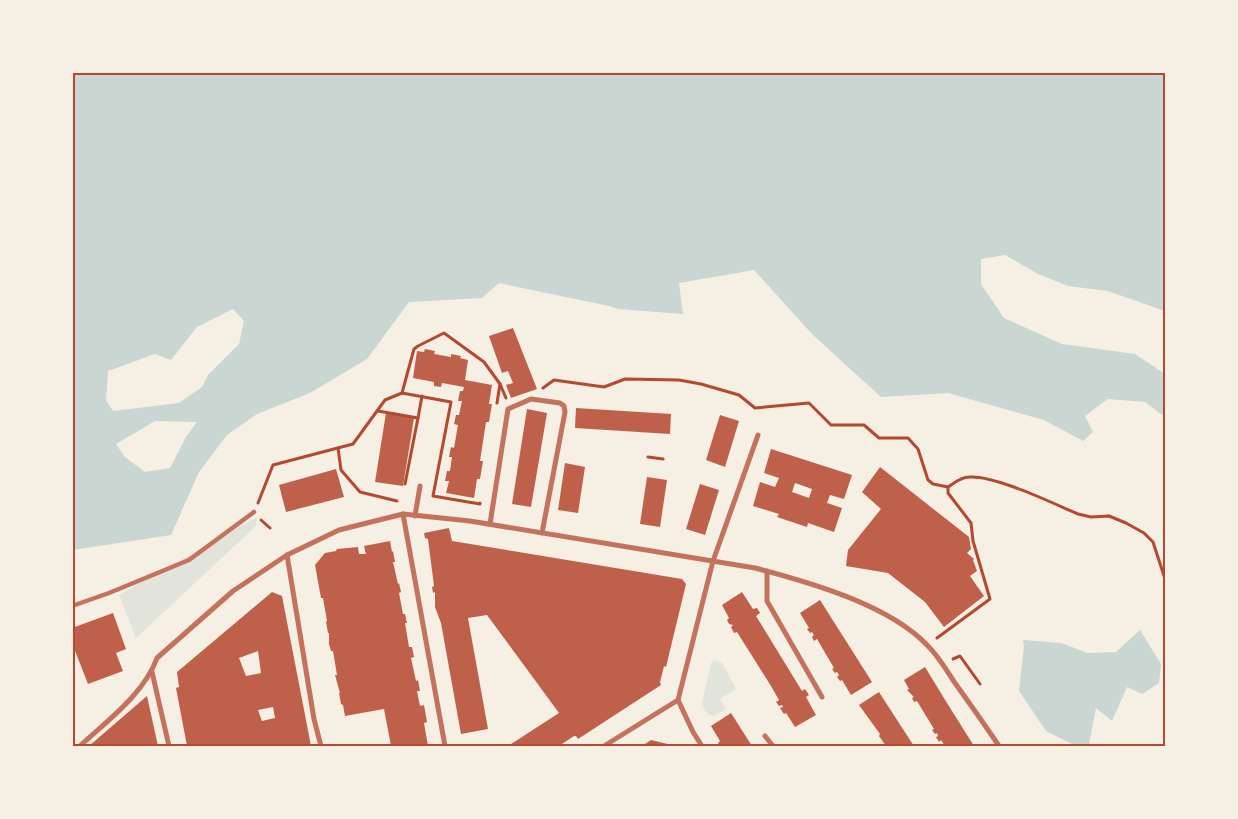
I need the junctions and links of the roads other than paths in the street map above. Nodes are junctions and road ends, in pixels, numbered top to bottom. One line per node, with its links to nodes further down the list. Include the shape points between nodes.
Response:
1 (758, 435): 9 (street)
2 (420, 486): 5 (street)
3 (254, 512): 11 (street, via 189,560)
4 (403, 514): 5 (street); 8 (street, via 339,530); 19 (street)
5 (415, 516): 6 (street)
6 (490, 524): 7 (street); 7 (street, via 508,408 532,399 560,402 565,412)
7 (542, 533): 9 (street)
8 (287, 555): 12 (street, via 233,591 157,658); 18 (street)
9 (713, 562): 10 (street); 14 (street)
10 (767, 571): 13 (street, via 767,601); 23 (street, via 861,602 886,614 917,636 937,657)
11 (72, 606)
12 (152, 672): 16 (street, via 131,698); 17 (street)
13 (822, 697)
14 (678, 700): 20 (street); 21 (street)
15 (766, 736): 22 (street)
16 (80, 746)
17 (169, 746)
18 (321, 746)
19 (445, 746)
20 (604, 746)
21 (702, 746)
22 (773, 746)
23 (999, 746)

